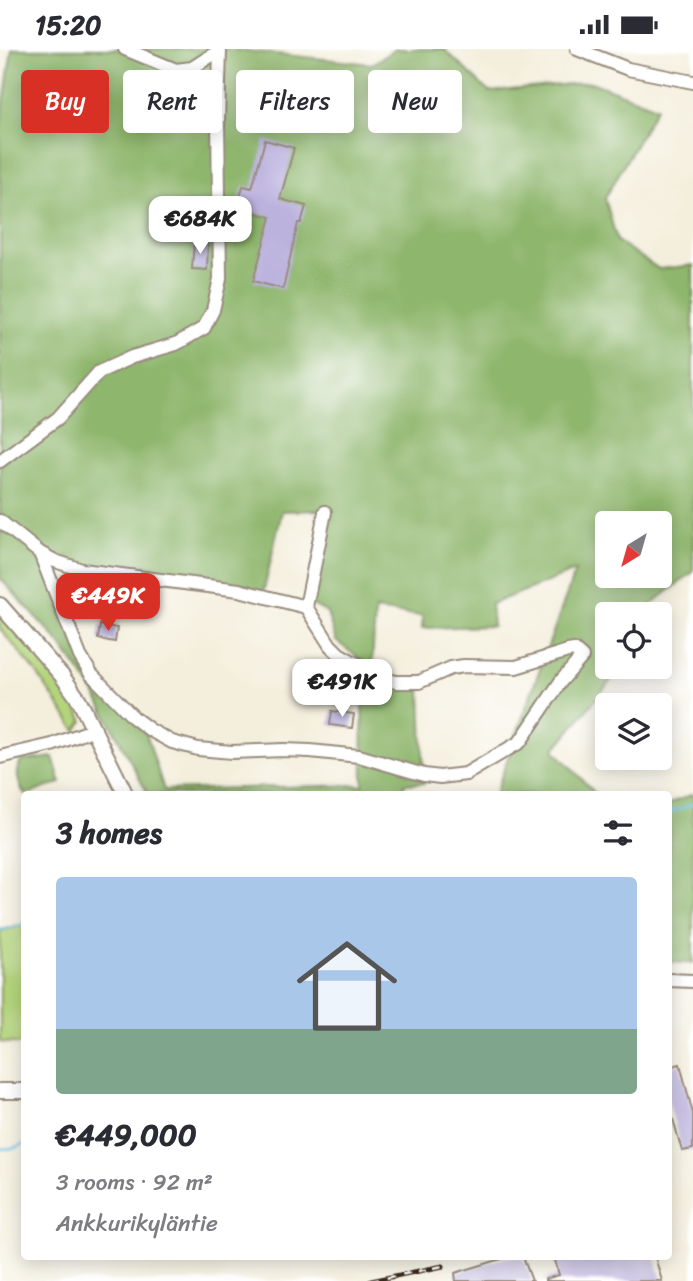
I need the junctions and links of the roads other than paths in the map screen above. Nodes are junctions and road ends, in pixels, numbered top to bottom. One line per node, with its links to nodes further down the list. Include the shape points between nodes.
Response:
1 (125, 49): 2 (street, via 176,70 192,68)
2 (220, 49): 5 (street, via 220,279 204,328 176,344 99,372 58,418)
3 (578, 49): 4 (street, via 628,69)
4 (693, 82)
5 (0, 461)
6 (325, 512): 10 (street)
7 (0, 521): 8 (street)
8 (40, 553): 10 (street, via 82,570 239,590); 10 (street, via 91,674 150,730 198,749 310,751 359,757 424,775 466,774 520,743 582,657 574,650 516,667 464,666 419,682 396,682 339,654)
9 (0, 605): 11 (street, via 62,676)
10 (306, 607)
11 (95, 729): 12 (street); 13 (street)
12 (0, 757)
13 (124, 791)
14 (672, 980): 15 (street)
15 (693, 981)
16 (0, 1091): 17 (street)
17 (21, 1091)

